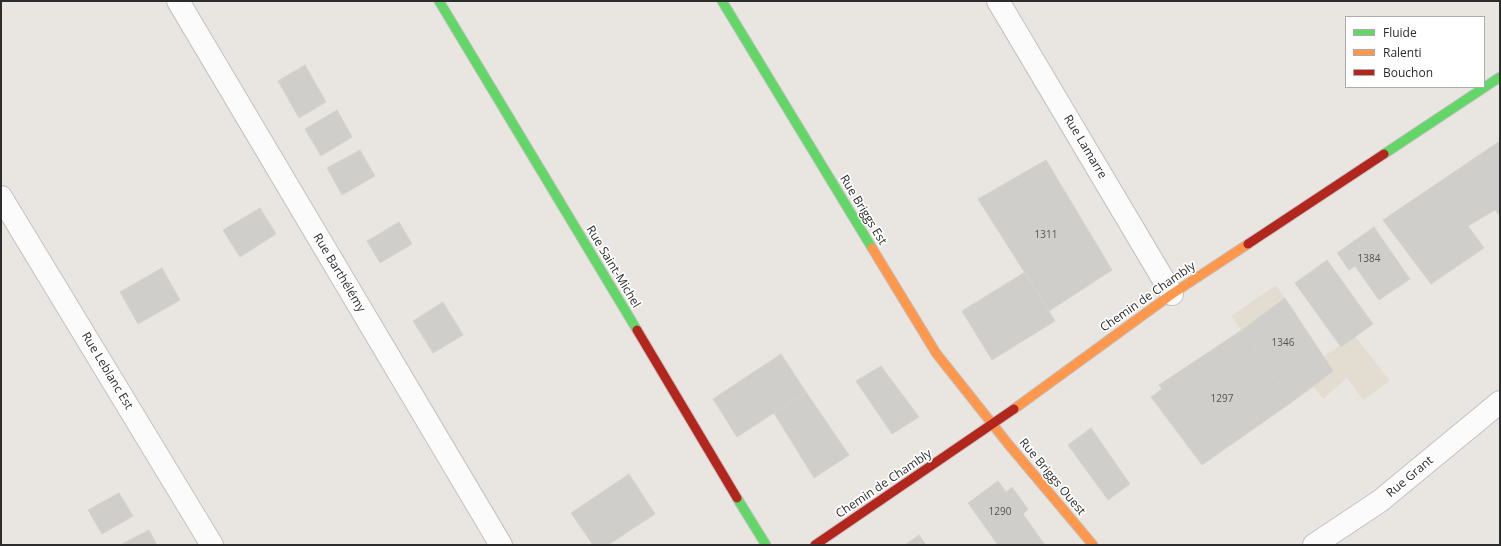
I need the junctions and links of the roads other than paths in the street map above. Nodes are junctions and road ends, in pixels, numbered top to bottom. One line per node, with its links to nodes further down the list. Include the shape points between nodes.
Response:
1 (178, 1): 13 (street, Rue Barthélémy)
2 (439, 1): 14 (street, Rue Saint-Michel)
3 (722, 1): 11 (street, Rue Briggs Est, via 936,353)
4 (998, 1): 9 (street, Rue Lamarre)
5 (1500, 77): 6 (street, Chemin de Chambly)
6 (1485, 87)
7 (1483, 88): 9 (street, Chemin de Chambly)
8 (1, 197): 12 (street, Rue Leblanc Est)
9 (1172, 294): 11 (street, Chemin de Chambly)
10 (1500, 402): 17 (street, Rue Grant, via 1380,501)
11 (993, 424): 15 (street, Chemin de Chambly); 16 (street, Rue Briggs Ouest)
12 (212, 545)
13 (501, 545)
14 (766, 545)
15 (816, 545)
16 (1093, 545)
17 (1314, 545)

